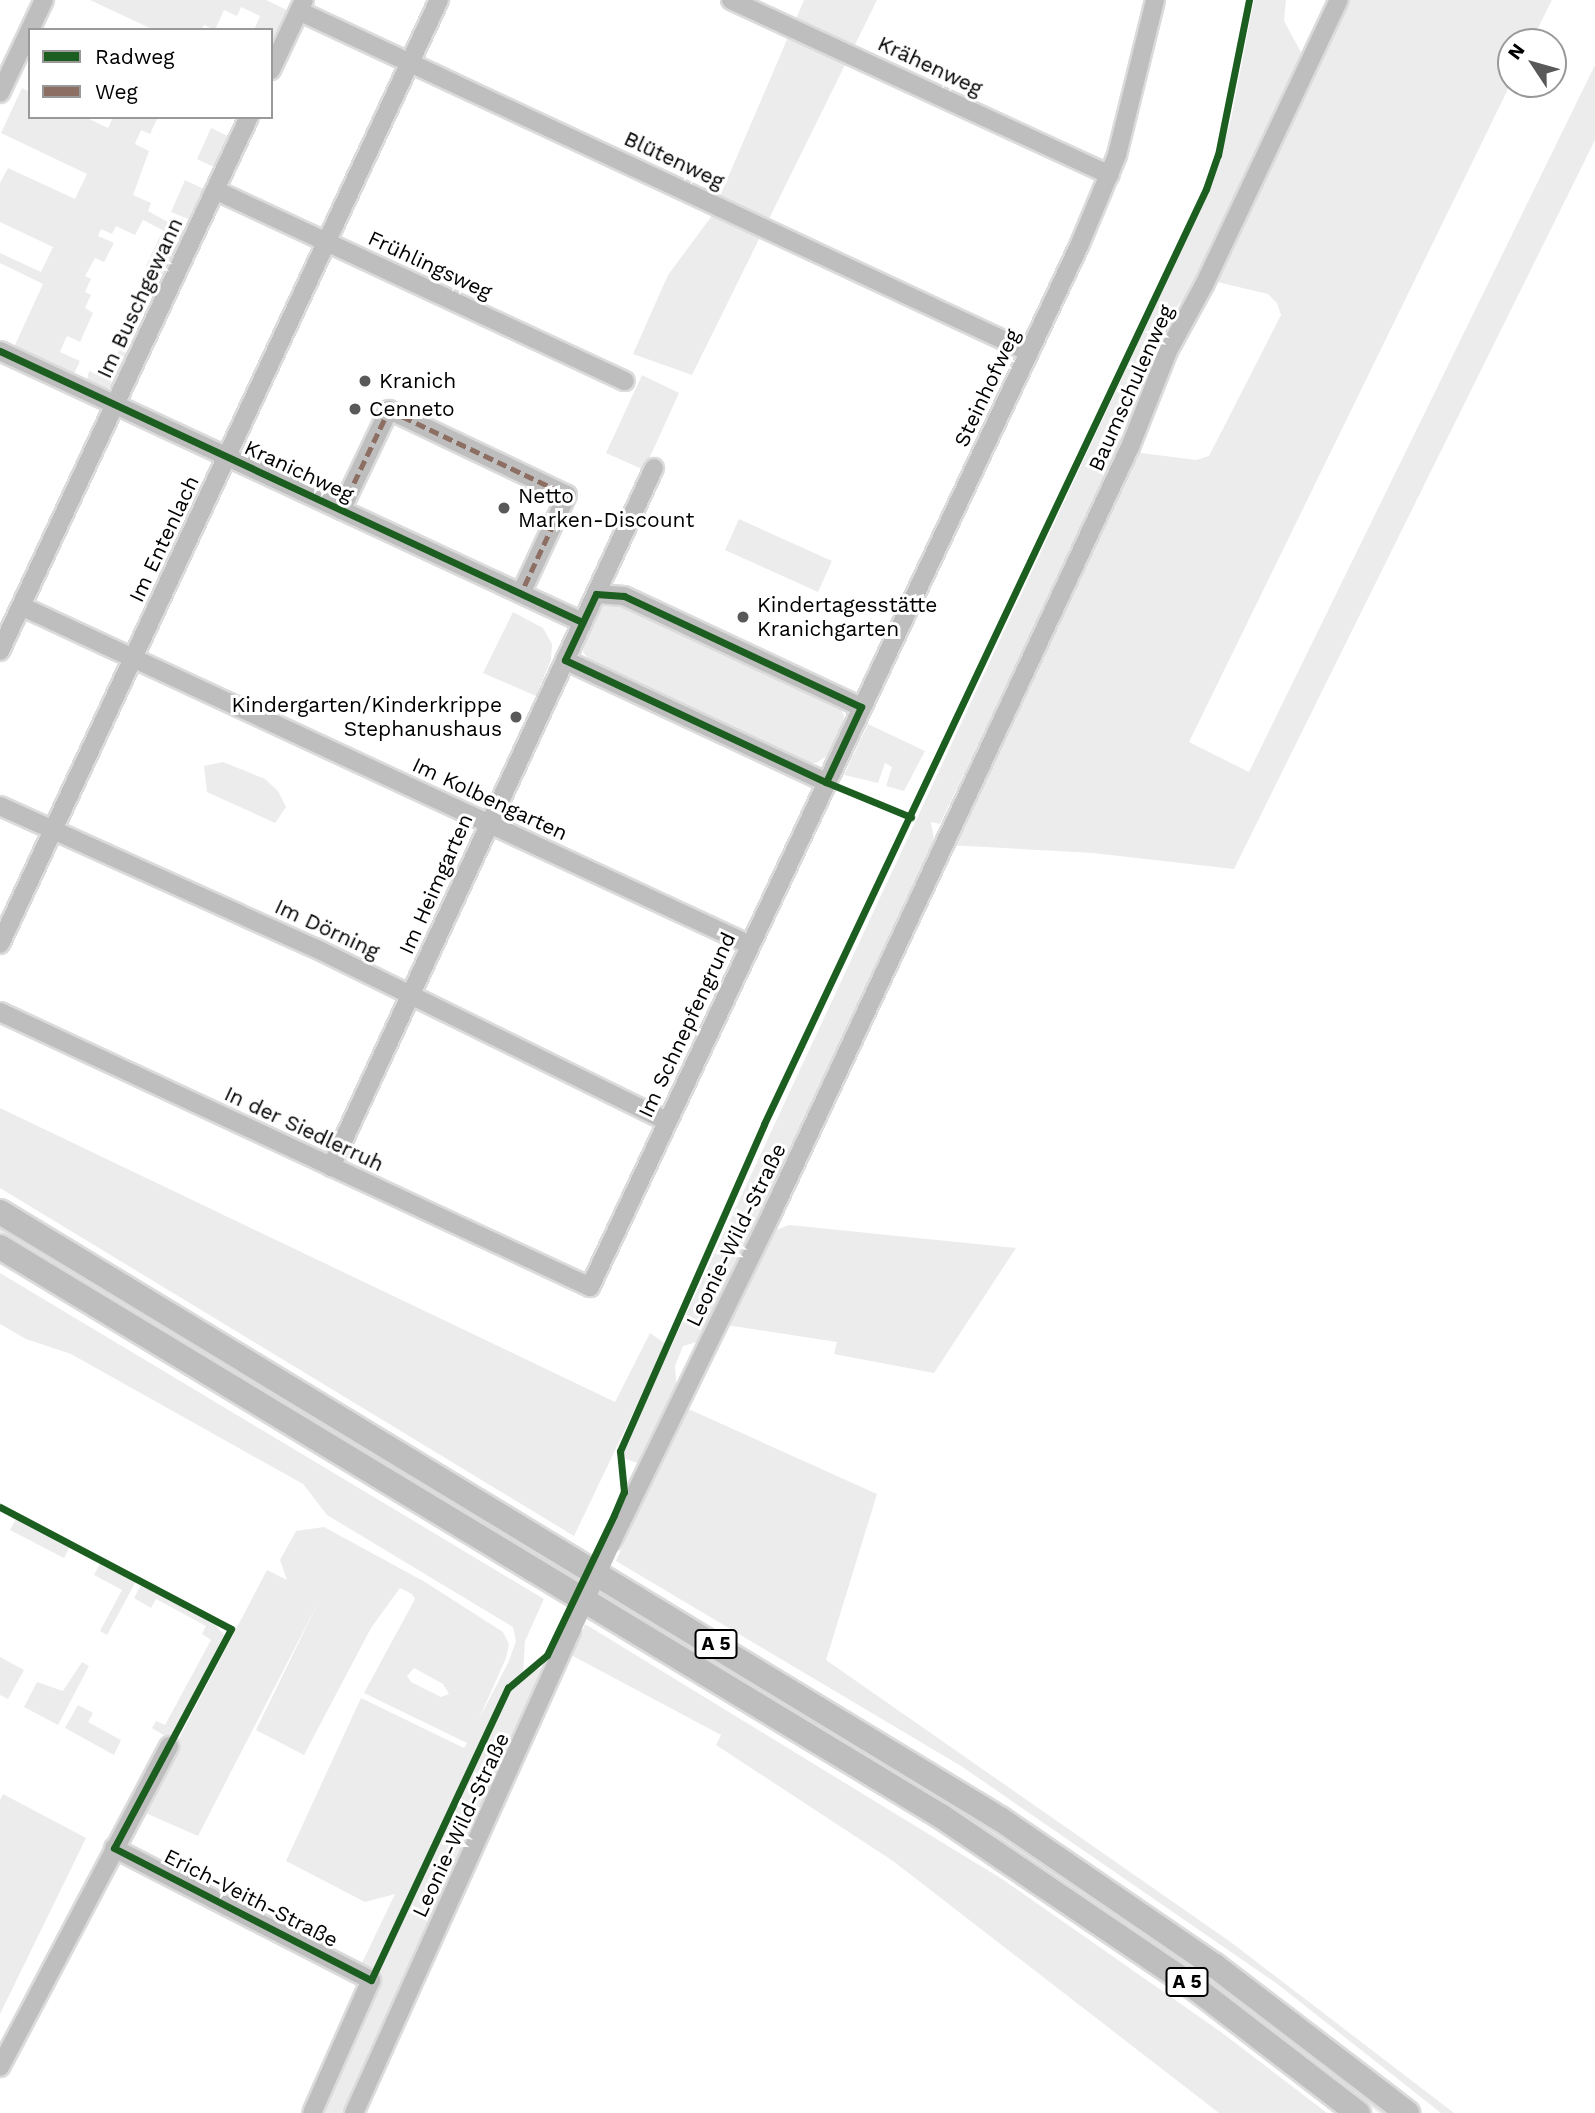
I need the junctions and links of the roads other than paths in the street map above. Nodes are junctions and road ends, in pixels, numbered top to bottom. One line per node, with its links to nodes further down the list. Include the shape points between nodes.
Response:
1 (44, 0): 7 (street)
2 (439, 0): 9 (street, Im Entenlach)
3 (731, 0): 13 (street, Krähenweg)
4 (1155, 0): 13 (street, Steinhofweg, via 1141,71)
5 (1339, 0): 35 (street, Baumschulenweg, via 1205,284 1168,351 1130,447)
6 (301, 6): 9 (street, Blütenweg); 10 (street)
7 (31, 28)
8 (28, 34): 11 (street)
9 (410, 63): 15 (street, Im Entenlach); 17 (street, Blütenweg)
10 (273, 66)
11 (0, 93)
12 (248, 119): 14 (street, Im Buschgewann)
13 (1109, 175): 17 (street, Steinhofweg)
14 (215, 190): 15 (street, Frühlingsweg); 19 (street, Im Buschgewann)
15 (327, 242): 18 (street, Frühlingsweg); 20 (street, Im Entenlach)
16 (0, 351): 19 (street, Kranichweg)
17 (1029, 352): 30 (street, Steinhofweg)
18 (625, 381)
19 (115, 405): 20 (street, Kranichweg); 25 (street, Im Buschgewann)
20 (228, 457): 22 (street, Kranichweg); 28 (street, Im Entenlach)
21 (654, 468): 24 (street, Im Heimgarten)
22 (341, 510): 23 (street, Kranichweg); 23 (street, Kranichweg, via 389,410 567,495)
23 (521, 593): 26 (street, Kranichweg)
24 (596, 594): 26 (street, Im Heimgarten); 30 (street, via 624,596)
25 (21, 606): 27 (street, Im Buschgewann); 28 (street, Im Kolbengarten)
26 (582, 622): 29 (street, Im Heimgarten)
27 (0, 651)
28 (134, 658): 33 (street, Im Kolbengarten); 34 (street, Im Entenlach)
29 (565, 660): 31 (street); 33 (street, Im Heimgarten)
30 (861, 706): 31 (street, Steinhofweg)
31 (826, 782): 37 (street, Im Schnepfengrund)
32 (0, 806): 34 (street, Im Dörning)
33 (488, 824): 37 (street, Im Kolbengarten); 38 (street, Im Heimgarten)
34 (54, 828): 36 (street, Im Entenlach); 38 (street, Im Dörning)
35 (948, 834): 49 (street, Leonie-Wild-Straße, bridge, via 771,1215 612,1541)
36 (0, 944)
37 (750, 945): 40 (street, Im Schnepfengrund)
38 (411, 994): 40 (street, Im Dörning); 41 (street, Im Heimgarten)
39 (0, 1012): 41 (street, In der Siedlerruh)
40 (667, 1121): 44 (street, Im Schnepfengrund)
41 (331, 1167): 44 (street, In der Siedlerruh)
42 (0, 1212): 51 (highway, A 5, via 1000,1819 1215,1966)
43 (0, 1247): 50 (highway, A 5, via 998,1853 1198,1990)
44 (590, 1287)
45 (169, 1746): 46 (street)
46 (114, 1849): 47 (street); 48 (street, Erich-Veith-Straße, via 371,1980)
47 (0, 2067)
48 (312, 2113)
49 (354, 2113)
50 (1358, 2113)
51 (1407, 2113)

